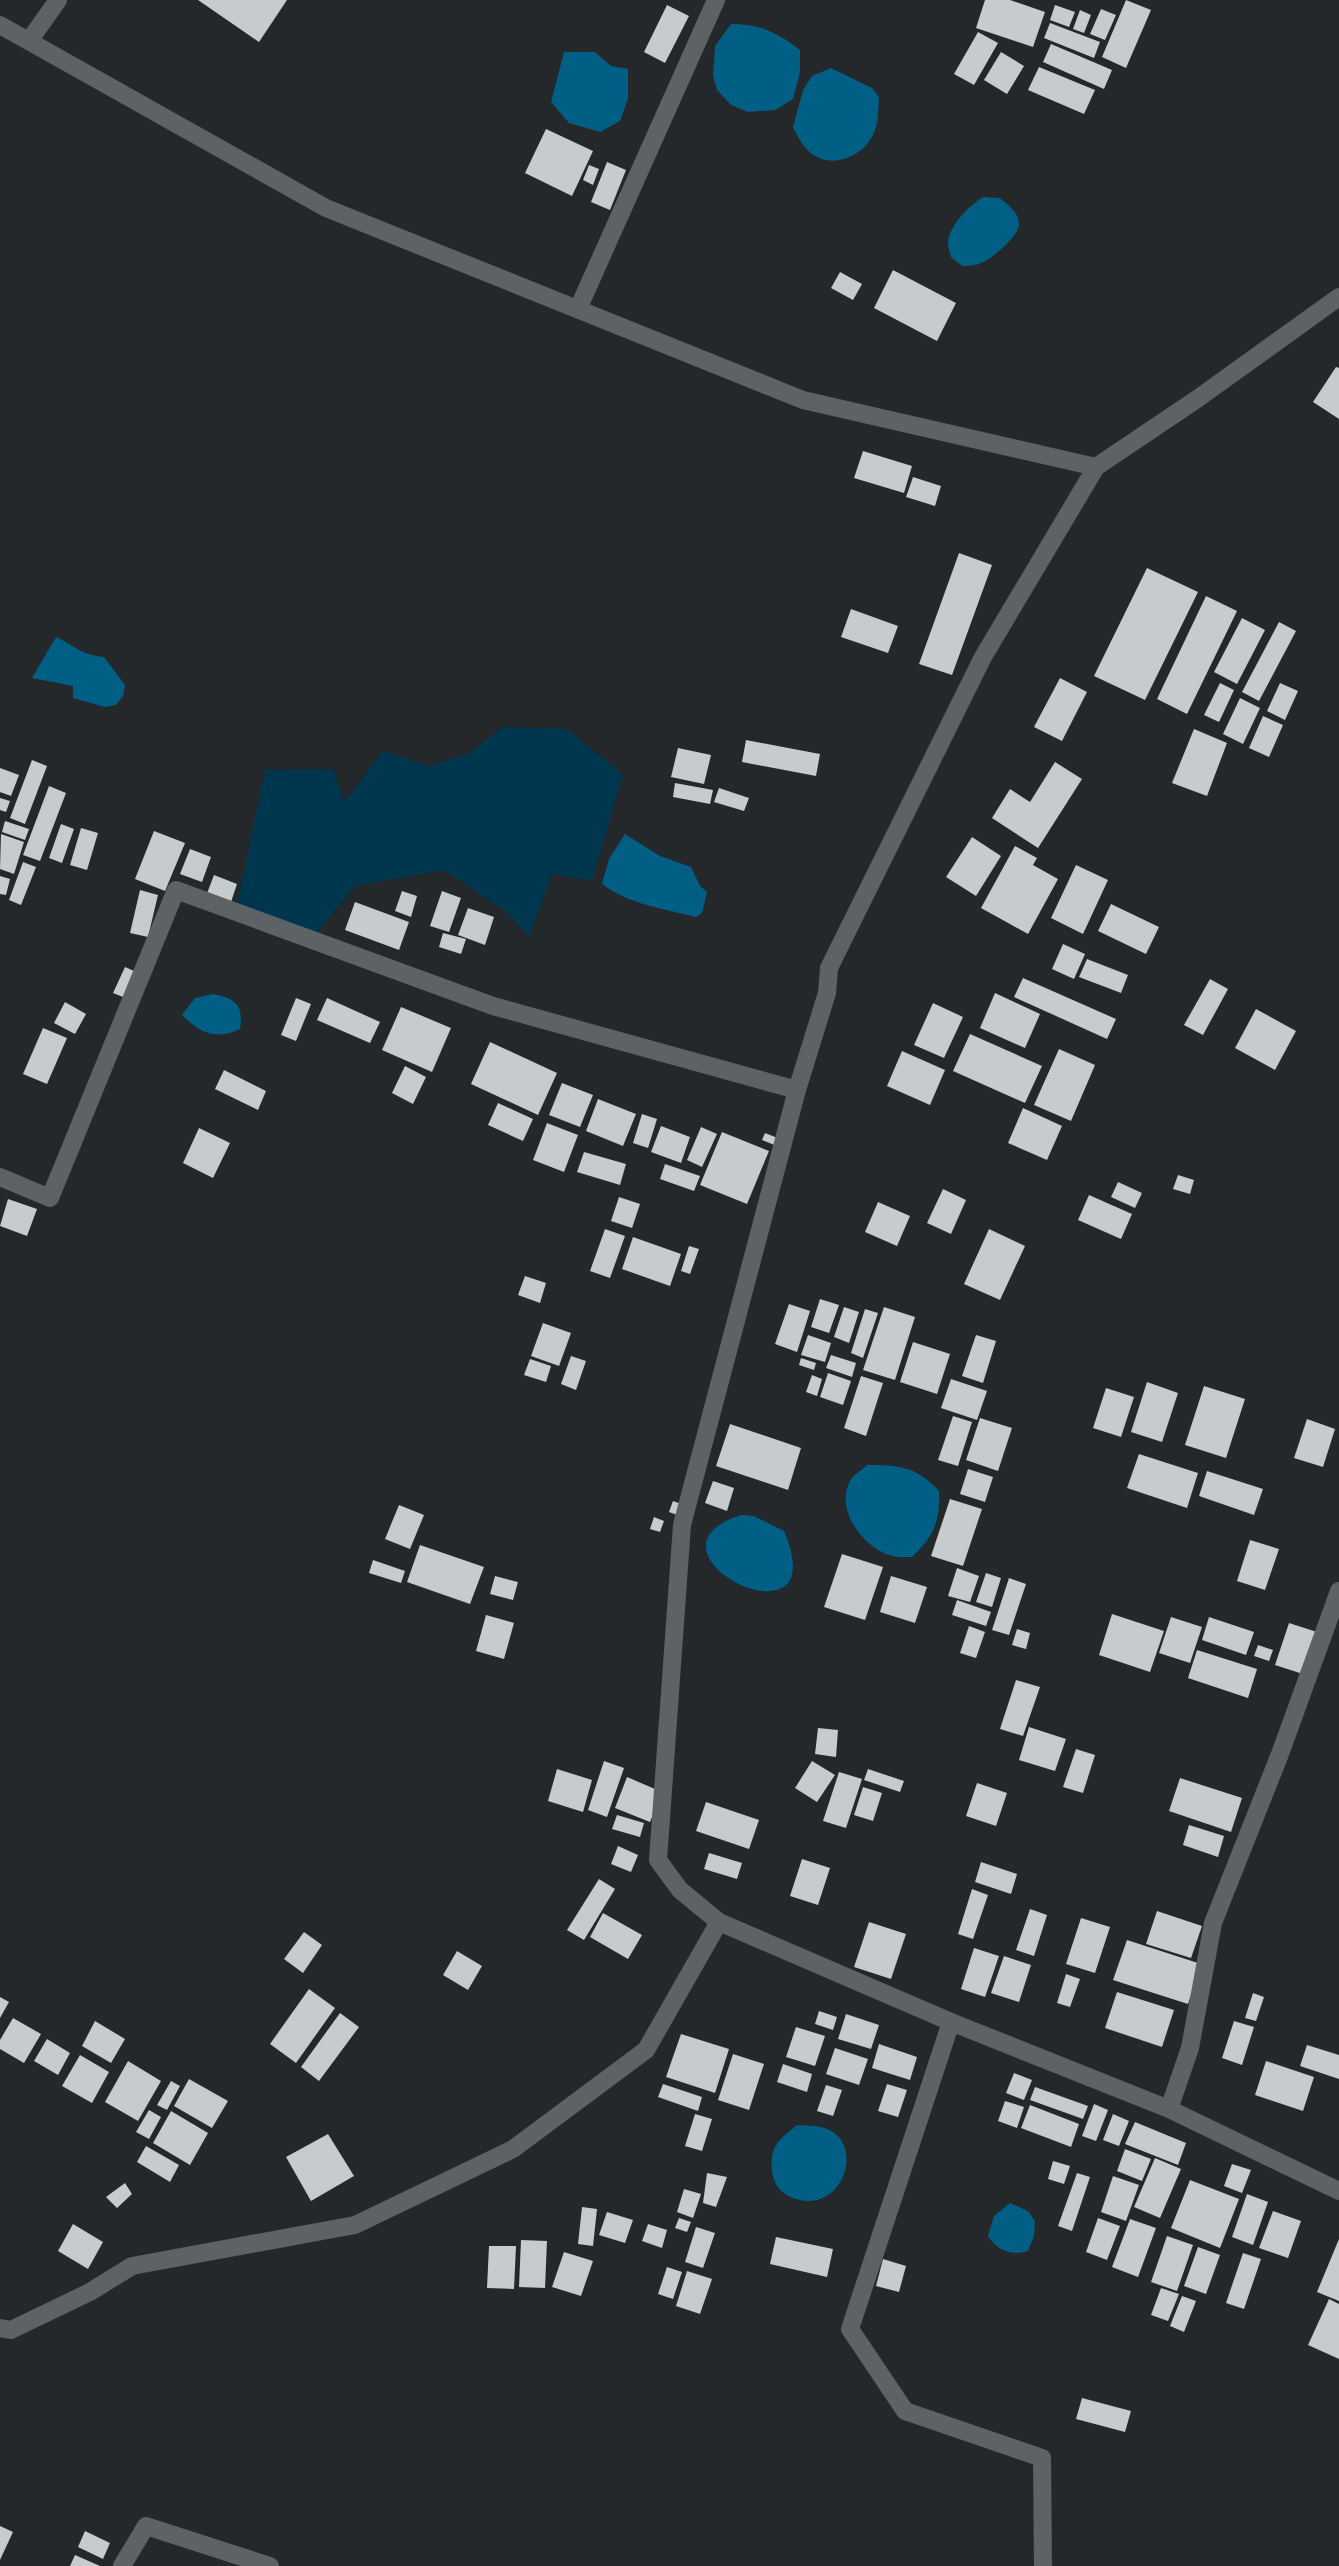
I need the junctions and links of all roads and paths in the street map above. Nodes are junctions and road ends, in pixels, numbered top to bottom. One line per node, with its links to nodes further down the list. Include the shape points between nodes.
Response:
1 (58, 0): 4 (street)
2 (716, 0): 6 (street)
3 (0, 25): 4 (street)
4 (29, 41): 6 (street, via 326,208)
5 (1339, 297): 7 (street)
6 (578, 309): 7 (street, via 803,399)
7 (1096, 467): 8 (street, via 983,657 829,968 827,993)
8 (797, 1090): 9 (street, via 493,1006 176,890 50,1198); 11 (street, via 682,1525 658,1860 680,1890)
9 (0, 1177)
10 (1339, 1591): 13 (street, via 1213,1923 1190,2048)
11 (719, 1923): 12 (street); 15 (street, via 646,2050 513,2149 355,2225 132,2266 90,2292 11,2330)
12 (951, 2022): 13 (street); 18 (street, via 850,2330 904,2411 1042,2458)
13 (1169, 2109): 14 (street)
14 (1339, 2191)
15 (0, 2328)
16 (122, 2566): 17 (street, via 146,2526)
17 (270, 2566)
18 (1043, 2566)

